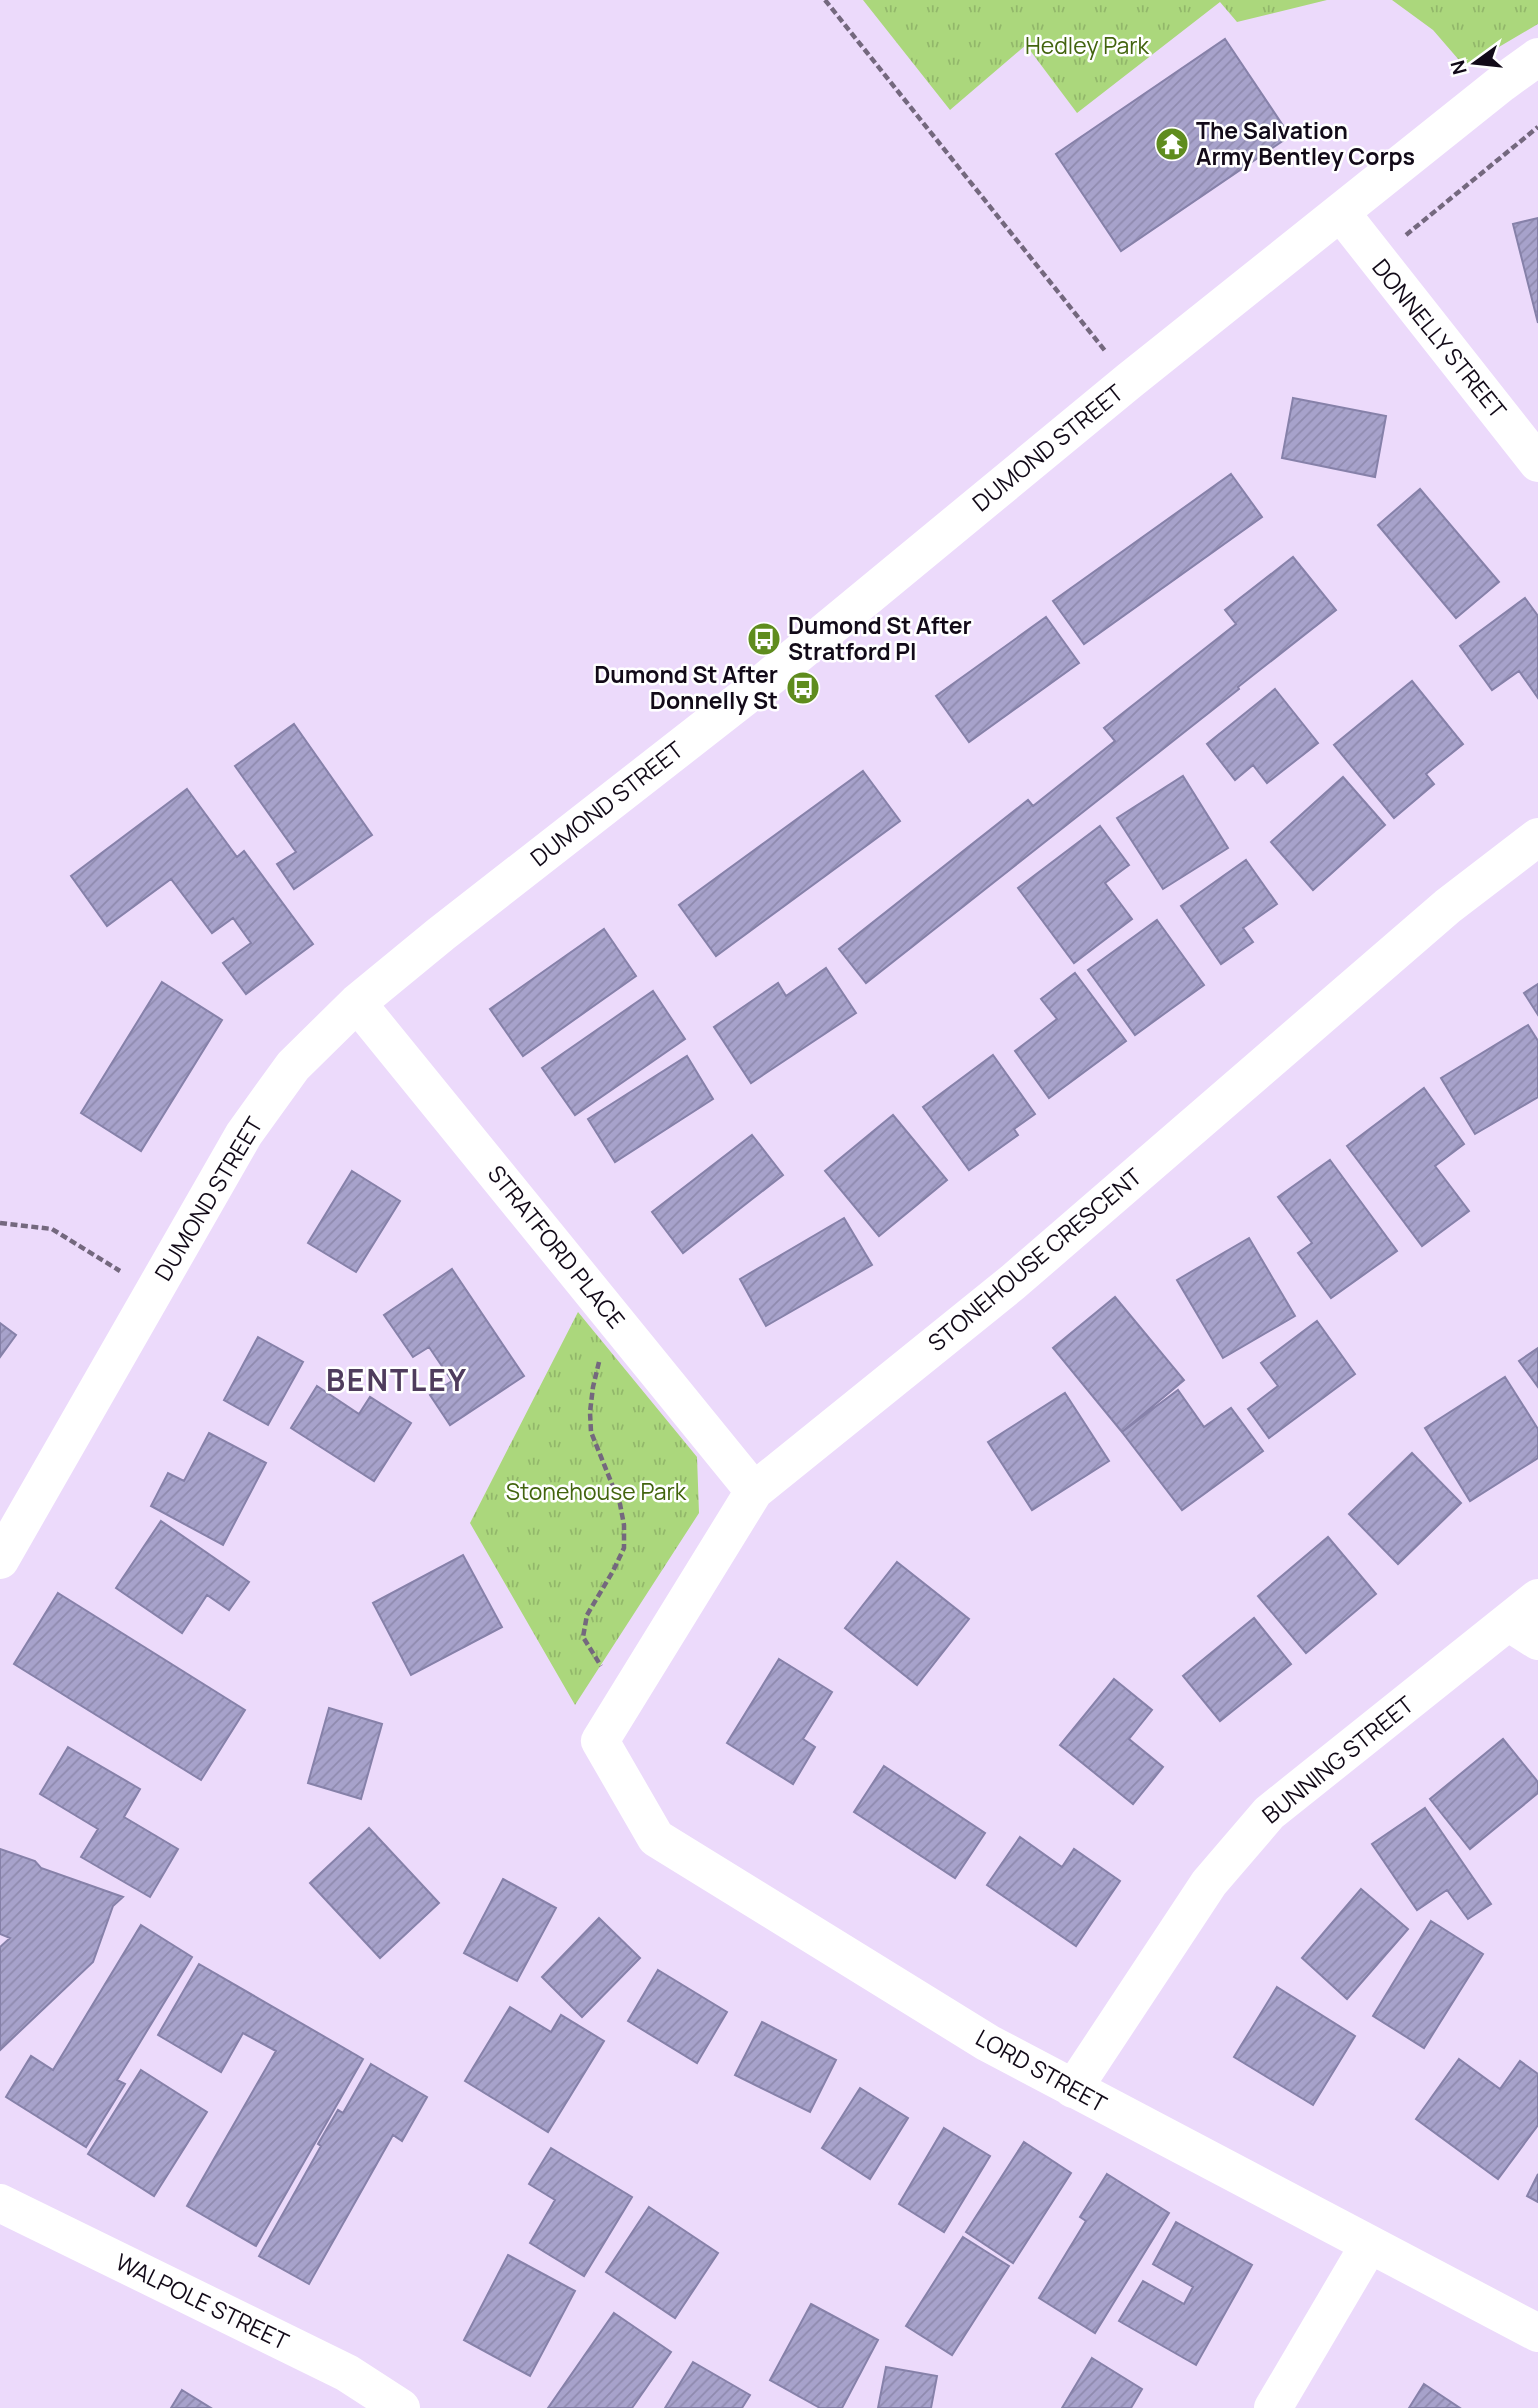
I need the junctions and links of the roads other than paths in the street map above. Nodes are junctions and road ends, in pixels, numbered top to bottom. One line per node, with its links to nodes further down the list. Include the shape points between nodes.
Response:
1 (1538, 57): 2 (street, DUMOND STREET)
2 (1341, 213): 3 (street, DONNELLY STREET); 5 (street, DUMOND STREET, via 764,682)
3 (1538, 463)
4 (1538, 837): 6 (street, STONEHOUSE CRESCENT, via 1448,906 1013,1282)
5 (357, 1003): 6 (street, STRATFORD PLACE); 7 (street, DUMOND STREET, via 293,1066 244,1134)
6 (754, 1491): 10 (street, STONEHOUSE CRESCENT)
7 (0, 1560)
8 (1538, 1598): 9 (street, BUNNING STREET)
9 (1523, 1632): 11 (street, BUNNING STREET, via 1269,1812 1209,1883)
10 (600, 1741): 11 (street, LORD STREET, via 656,1838 988,2043)
11 (1073, 2089): 13 (street, LORD STREET)
12 (0, 2203): 15 (street, WALPOLE STREET, via 347,2373)
13 (1369, 2245): 14 (street, LORD STREET); 16 (street)
14 (1538, 2333)
15 (401, 2408)
16 (1273, 2408)

